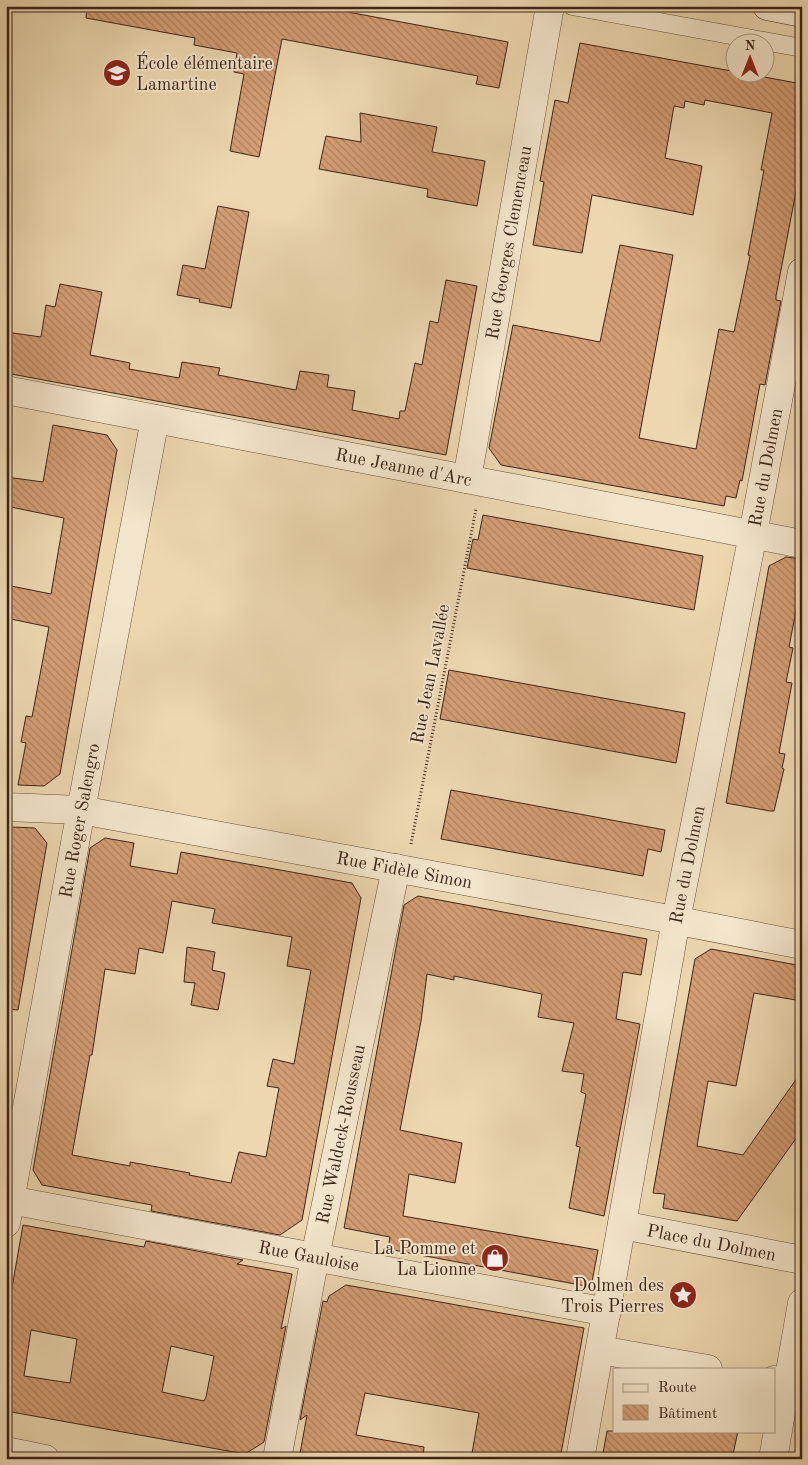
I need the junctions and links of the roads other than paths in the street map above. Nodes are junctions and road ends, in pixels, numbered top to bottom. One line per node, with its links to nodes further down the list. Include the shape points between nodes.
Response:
1 (550, 6): 9 (street, Rue Georges Clemenceau)
2 (572, 6): 5 (lane)
3 (767, 6): 4 (street)
4 (802, 13)
5 (802, 48)
6 (802, 272): 10 (street, Rue du Dolmen)
7 (6, 390): 8 (street, Rue Jeanne d'Arc)
8 (155, 418): 9 (street, Rue Jeanne d'Arc); 13 (street, Rue Roger Salengro)
9 (467, 479): 10 (street, Rue Jeanne d'Arc)
10 (753, 534): 11 (street, Rue Jeanne d'Arc); 15 (street, Rue du Dolmen)
11 (802, 544)
12 (6, 807): 13 (street, Rue Fidèle Simon)
13 (81, 810): 14 (street, Rue Fidèle Simon); 17 (street, Rue Roger Salengro)
14 (396, 868): 15 (street, Rue Fidèle Simon); 19 (street, Rue Waldeck-Rousseau)
15 (676, 920): 16 (street, Rue Fidèle Simon); 18 (street, Rue du Dolmen)
16 (802, 945)
17 (8, 1212): 19 (street, Rue Gauloise)
18 (622, 1225): 20 (street, Place du Dolmen); 22 (street, Rue du Dolmen)
19 (315, 1257): 22 (street, Rue Gauloise); 28 (street, Rue Waldeck-Rousseau)
20 (802, 1260)
21 (802, 1303): 25 (street)
22 (607, 1312): 23 (street, Rue du Dolmen)
23 (600, 1350): 24 (street); 29 (street, Rue du Dolmen)
24 (702, 1368)
25 (781, 1381): 30 (street, via 782,1407)
26 (6, 1451): 27 (street)
27 (46, 1459)
28 (277, 1459)
29 (580, 1459)
30 (773, 1459)

